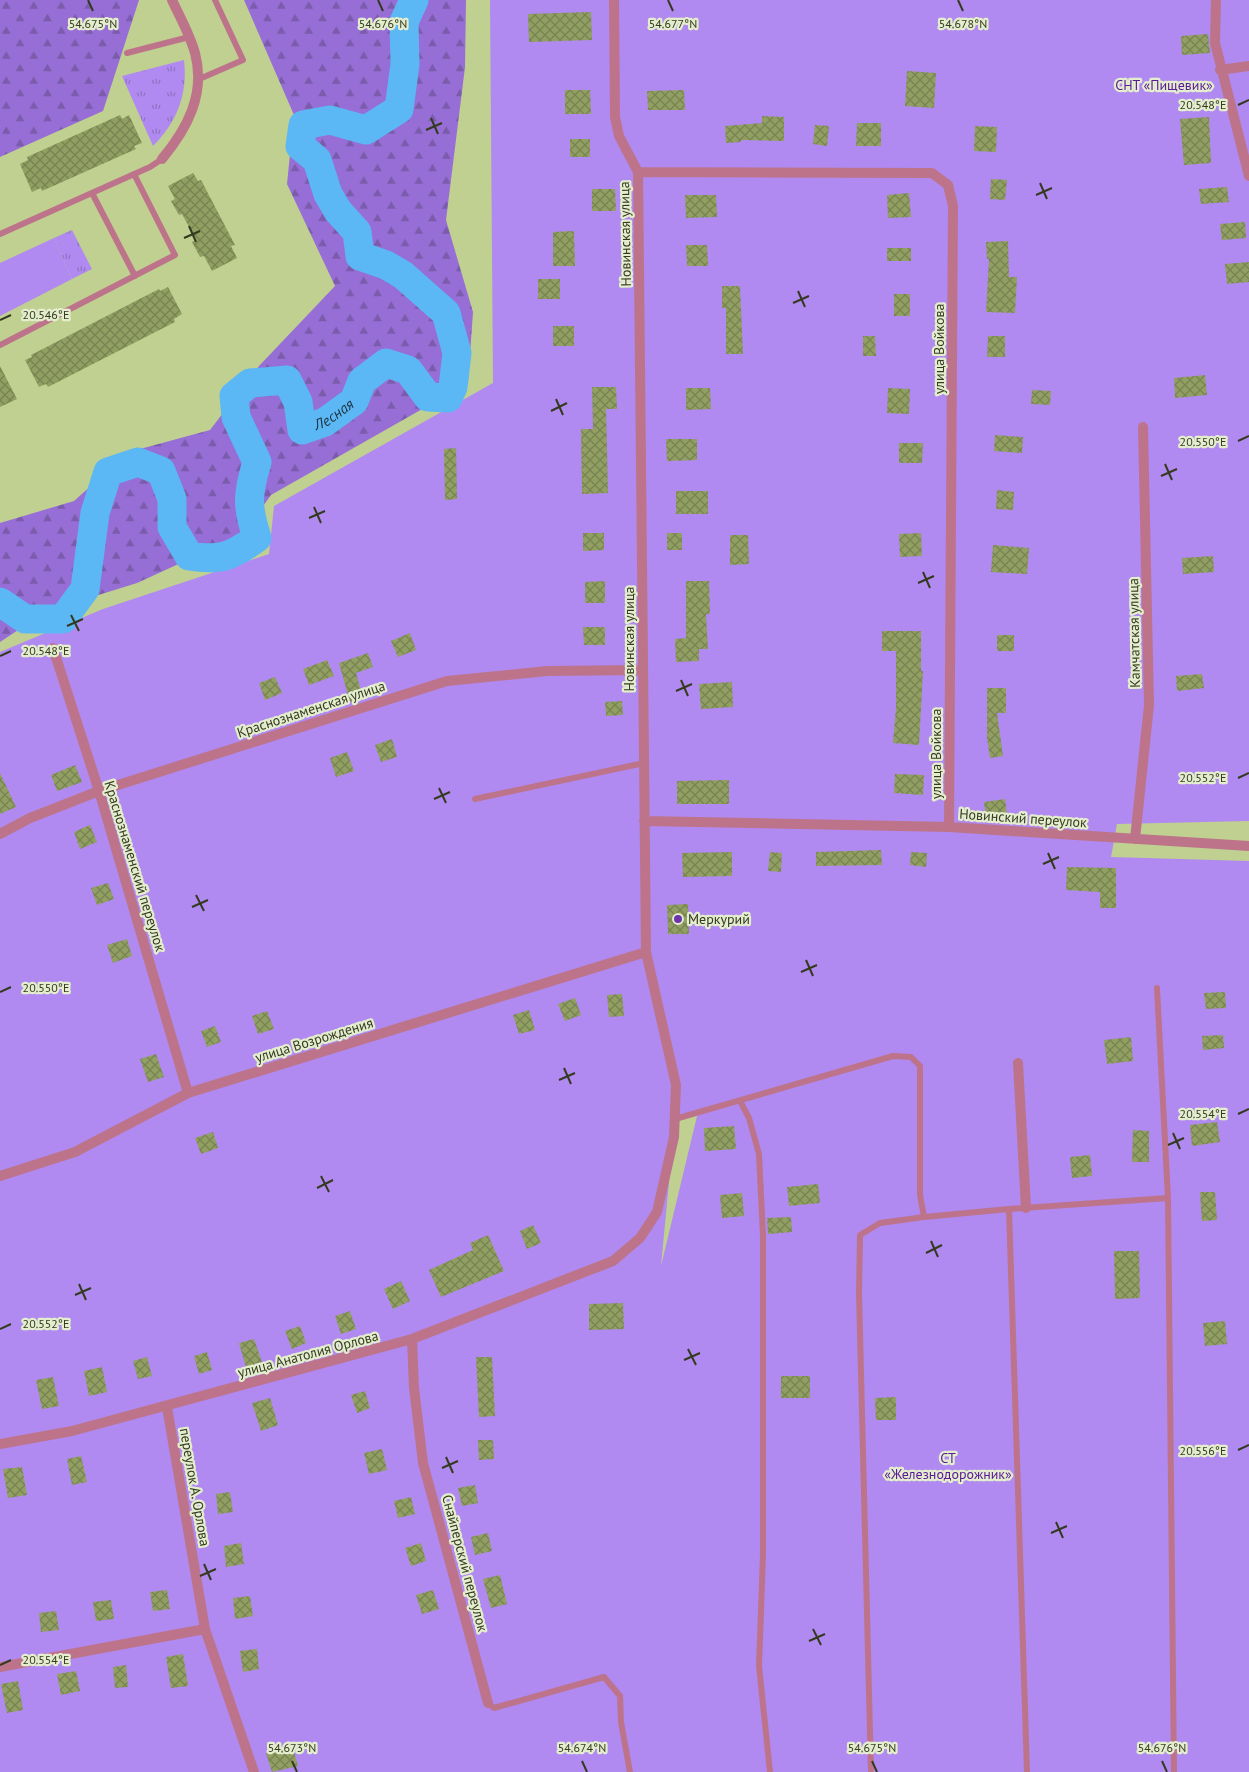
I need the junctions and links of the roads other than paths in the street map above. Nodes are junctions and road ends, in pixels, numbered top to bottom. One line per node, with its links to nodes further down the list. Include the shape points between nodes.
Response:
1 (172, 0): 5 (street)
2 (216, 0): 9 (lane, via 243,60)
3 (614, 0): 11 (street, Новинская улица, via 615,117 619,136)
4 (1216, 0): 8 (street, via 1215,43)
5 (189, 37): 6 (lane); 9 (street, via 196,54)
6 (127, 53)
7 (1249, 66): 8 (street)
8 (1220, 70): 13 (street)
9 (198, 80): 10 (street, via 188,124)
10 (162, 159): 12 (lane)
11 (638, 172): 20 (street, Новинская улица); 25 (street, улица Войкова, via 932,174 948,185 953,206)
12 (134, 174): 14 (lane); 16 (lane, via 176,255)
13 (1249, 176)
14 (92, 192): 15 (lane); 16 (lane)
15 (0, 234)
16 (135, 276): 17 (lane)
17 (0, 345)
18 (1143, 427): 27 (street, Камчатская улица, via 1149,705)
19 (52, 648): 22 (street, Краснознаменский переулок)
20 (643, 670): 21 (street, Новинская улица); 22 (street, Краснознаменская улица, via 547,671 447,681)
21 (644, 763): 23 (lane); 24 (street, Новинская улица)
22 (99, 791): 26 (street, Краснознаменская улица, via 30,818); 32 (street, Краснознаменский переулок)
23 (476, 799)
24 (644, 822): 25 (street, Новинский переулок); 29 (street, Новинская улица)
25 (949, 827): 27 (street, Новинский переулок)
26 (0, 834)
27 (1135, 839): 28 (street, Новинский переулок)
28 (1249, 846)
29 (646, 952): 32 (street, улица Возрождения); 34 (street, Новинская улица, via 676,1085)
30 (1157, 988): 36 (lane)
31 (1018, 1064): 37 (street)
32 (188, 1093): 35 (street, улица Возрождения, via 75,1152)
33 (740, 1101): 34 (lane); 39 (lane, via 893,1056 911,1057 920,1066 920,1195); 49 (lane, via 749,1118 759,1154 761,1190 763,1554 759,1666)
34 (675, 1119): 40 (street, Новинская улица, via 657,1212 640,1238)
35 (0, 1176)
36 (1168, 1198): 37 (lane); 52 (lane)
37 (1026, 1208): 38 (lane)
38 (1009, 1209): 39 (lane); 51 (lane)
39 (924, 1217): 50 (lane, via 880,1223 860,1235)
40 (614, 1261): 41 (street, улица Анатолия Орлова)
41 (412, 1339): 42 (street, улица Анатолия Орлова); 46 (street, Снайперский переулок, via 423,1463)
42 (167, 1407): 43 (street, улица Анатолия Орлова, via 72,1431); 44 (street, переулок А. Орлова)
43 (0, 1444)
44 (205, 1628): 45 (street); 47 (street, переулок А. Орлова)
45 (0, 1667)
46 (488, 1703): 48 (lane, via 494,1708 604,1678 620,1696)
47 (254, 1772)
48 (630, 1772)
49 (770, 1772)
50 (871, 1772)
51 (1027, 1772)
52 (1174, 1772)

